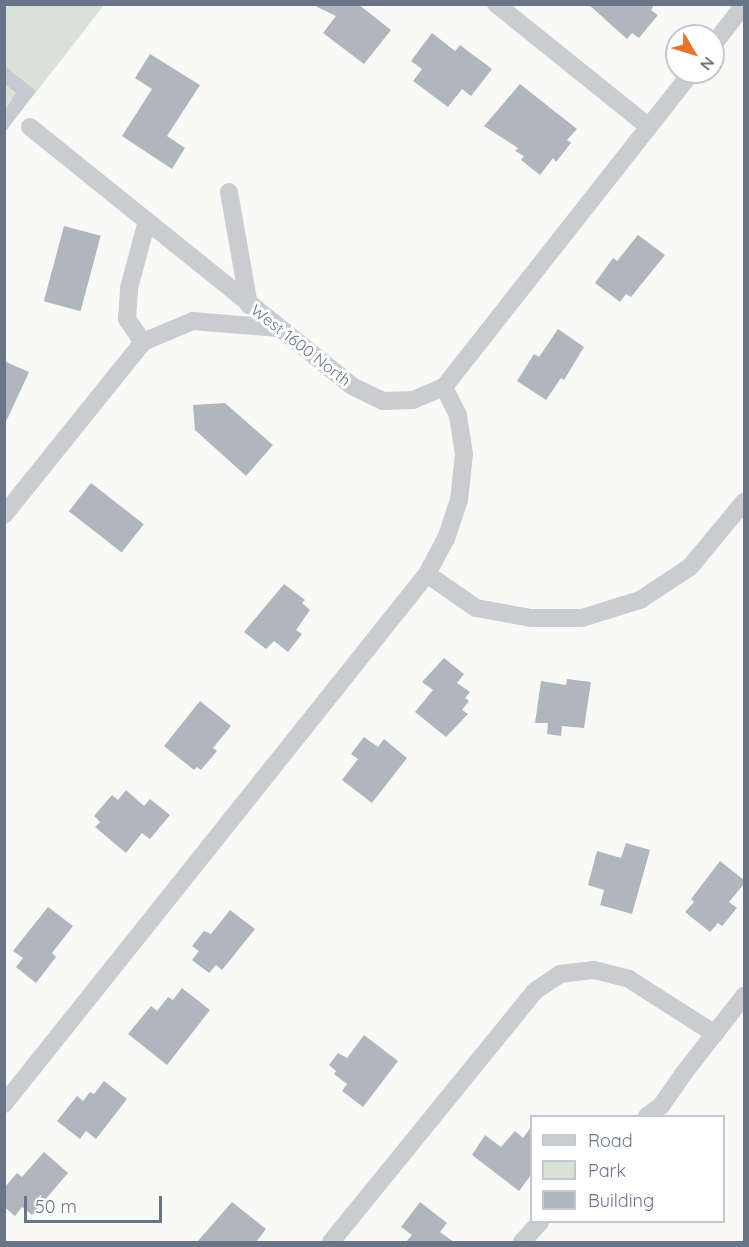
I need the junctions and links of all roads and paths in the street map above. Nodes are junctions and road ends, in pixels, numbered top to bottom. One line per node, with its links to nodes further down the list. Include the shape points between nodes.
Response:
1 (496, 4): 6 (street)
2 (744, 5): 3 (street)
3 (725, 30)
4 (683, 84): 6 (street, West 1600 North)
5 (30, 127): 8 (street, West 1600 North)
6 (649, 127): 12 (street, West 1600 North)
7 (229, 192): 9 (street)
8 (147, 221): 9 (street, West 1600 North); 11 (street, via 129,288 127,319)
9 (249, 305): 10 (street, West 1600 North)
10 (278, 328): 11 (street, via 193,321); 12 (street, West 1600 North, via 352,386 383,401 413,400)
11 (143, 342): 14 (street)
12 (444, 387): 15 (street, via 458,416 464,454 459,500 446,539)
13 (744, 502): 15 (street, via 690,567 640,600 582,618 531,618 476,608)
14 (4, 515)
15 (427, 574): 18 (street)
16 (744, 996): 17 (street)
17 (715, 1034): 19 (street); 21 (street, via 629,979 594,970 560,974 536,991)
18 (4, 1104)
19 (656, 1113)
20 (538, 1223): 22 (street)
21 (331, 1242)
22 (522, 1242)

